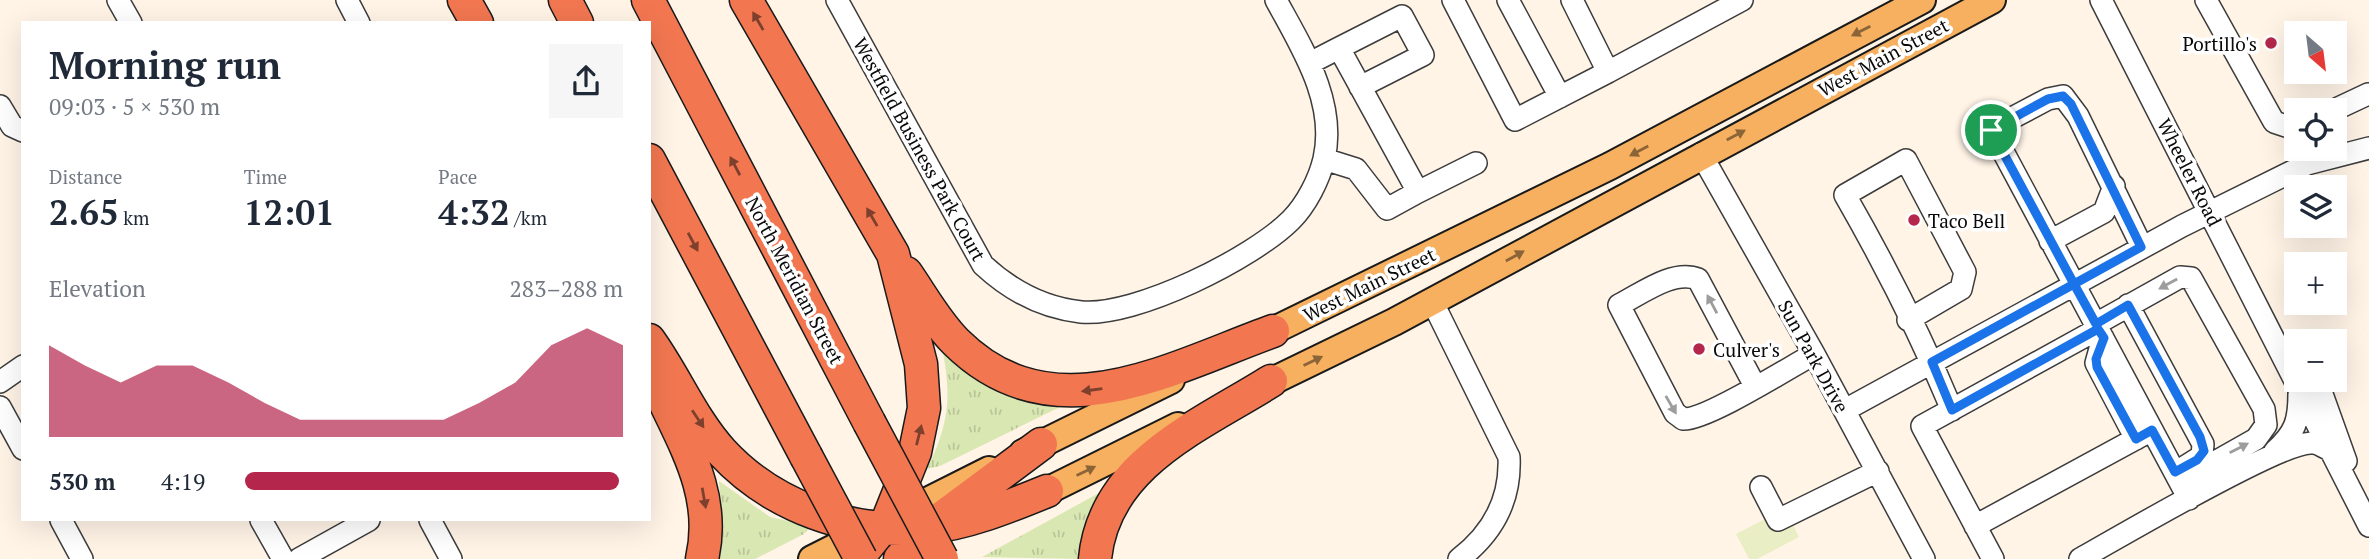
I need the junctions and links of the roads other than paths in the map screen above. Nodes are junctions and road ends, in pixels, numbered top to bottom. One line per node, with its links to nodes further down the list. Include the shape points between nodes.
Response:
1 (118, 0): 17 (street)
2 (347, 0): 18 (street)
3 (464, 0): 19 (highway)
4 (565, 0): 20 (highway)
5 (648, 0): 89 (highway, North Meridian Street, one-way to 5, bridge)
6 (746, 0): 41 (highway, one-way to 6)
7 (837, 0): 33 (street, Westfield Business Park Court, via 983,265 1006,286 1053,306 1081,312 1146,303 1244,254 1293,218)
8 (1276, 0): 22 (street, Westfield Business Park Court)
9 (1508, 0): 26 (street)
10 (1572, 0): 23 (street)
11 (1742, 0): 23 (street)
12 (1922, 0): 47 (main road, West Main Street, one-way to 47, via 1610,166)
13 (1992, 0): 32 (main road, West Main Street, one-way to 13)
14 (2101, 0): 38 (street, Wheeler Road)
15 (2206, 0): 29 (street, via 2274,122)
16 (1458, 2): 26 (street, via 1515,120)
17 (130, 21)
18 (358, 21)
19 (476, 21)
20 (576, 21)
21 (1339, 48): 22 (street); 24 (street); 24 (street, via 1402,16 1423,55)
22 (1310, 63): 33 (street, Westfield Business Park Court, via 1325,119)
23 (1608, 72): 26 (street)
24 (1360, 87): 37 (street)
25 (2368, 94): 27 (street)
26 (1560, 97)
27 (2347, 104)
28 (0, 106): 30 (street, via 12,126)
29 (2284, 125)
30 (21, 130)
31 (2369, 148): 38 (street, via 2307,164)
32 (1701, 154): 43 (main road, West Main Street, one-way to 32); 51 (street, Sun Park Drive)
33 (1324, 159): 37 (street, via 1356,169 1387,209)
34 (651, 163): 86 (highway, one-way to 86, bridge)
35 (1476, 163): 37 (street)
36 (2114, 186): 39 (street, via 2104,212); 39 (street, via 2063,96 2048,99 1991,130); 40 (street)
37 (1418, 192)
38 (2211, 213): 40 (street); 49 (street, Wheeler Road)
39 (2050, 241): 42 (street)
40 (2141, 247): 42 (street)
41 (893, 254): 47 (highway, one-way to 41, via 1139,380 1100,390 1059,391 1008,377 957,343); 76 (highway, one-way to 41, via 915,452 924,408 921,364)
42 (2074, 284): 46 (street); 52 (street)
43 (1432, 301): 56 (main road, West Main Street, one-way to 43); 91 (street, via 1509,457 1510,480 1497,518 1474,548)
44 (2128, 305): 46 (street); 69 (street, via 2203,444 2202,456); 69 (street, one-way to 44, via 2256,439 2267,418 2191,278 2180,277)
45 (1908, 320): 45 (street, via 1844,195 1906,160 1961,262 1965,278 1961,289); 52 (street)
46 (2099, 330): 62 (street); 63 (street)
47 (1273, 331): 64 (main road, West Main Street)
48 (651, 343): 76 (highway, one-way to 76, via 700,423 743,471 768,490 819,516)
49 (2276, 344): 50 (street, Wheeler Road); 59 (street, Wheeler Road)
50 (2284, 351)
51 (1814, 354): 57 (street); 61 (street, Sun Park Drive)
52 (1932, 362): 61 (street); 62 (street)
53 (21, 367): 55 (street)
54 (651, 372): 84 (highway, one-way to 84, via 702,485 707,515)
55 (0, 382)
56 (1271, 382): 71 (main road, West Main Street, one-way to 56); 90 (highway, via 1149,457 1128,477 1098,530)
57 (1755, 386): 57 (street, one-way to 57, via 1698,279 1675,277 1619,305 1679,418 1697,418)
58 (2322, 392): 78 (street, Wheeler Road)
59 (2298, 393): 66 (street, Wheeler Road); 67 (street, via 2295,429)
60 (0, 407): 65 (street)
61 (1845, 410): 68 (street, Sun Park Drive)
62 (1952, 410): 77 (street, via 1922,426)
63 (2144, 435): 69 (street); 77 (street)
64 (1041, 444): 76 (main road, West Main Street); 79 (highway)
65 (21, 445)
66 (2328, 449): 67 (street, via 2306,443); 78 (street, Wheeler Road)
67 (2268, 457): 69 (street)
68 (1878, 471): 70 (street, via 1778,520); 92 (street, Sun Park Drive)
69 (2181, 484): 94 (street)
70 (1761, 487)
71 (1046, 491): 79 (highway, via 986,514); 88 (main road, West Main Street)
72 (62, 521): 80 (street)
73 (262, 521): 81 (street)
74 (367, 521): 82 (street)
75 (431, 521): 83 (street)
76 (884, 524): 79 (highway); 85 (main road, West Main Street); 86 (highway)
77 (1975, 526): 93 (street)
78 (2369, 526)
79 (928, 528): 87 (highway)
80 (82, 559)
81 (282, 559)
82 (299, 559)
83 (451, 559)
84 (702, 559)
85 (812, 559)
86 (859, 559)
87 (900, 559)
88 (917, 559)
89 (942, 559)
90 (1095, 559)
91 (1459, 559)
92 (1924, 559)
93 (1993, 559)
94 (2080, 559)

